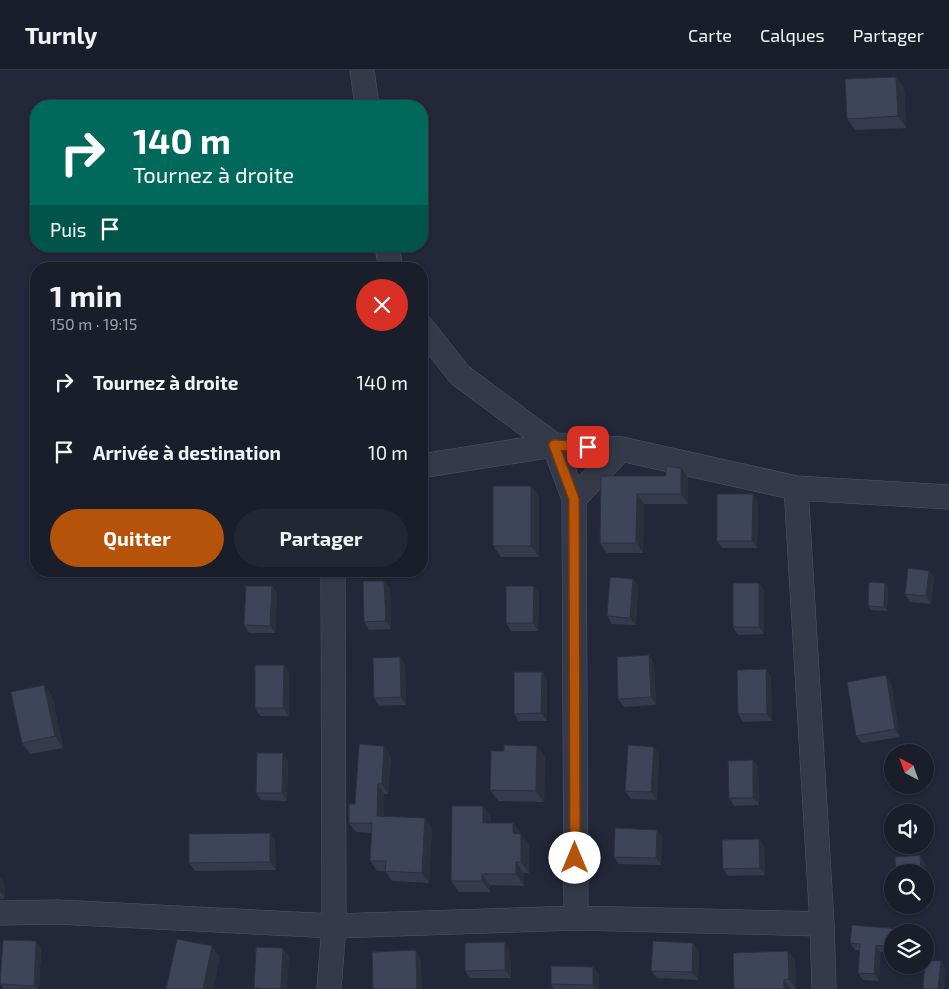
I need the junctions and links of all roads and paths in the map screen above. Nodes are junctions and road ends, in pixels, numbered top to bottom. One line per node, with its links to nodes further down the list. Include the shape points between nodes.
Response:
1 (362, 70): 2 (street)
2 (366, 100)
3 (428, 335): 4 (street, via 460,375)
4 (554, 445): 5 (street); 6 (street); 9 (street)
5 (621, 449): 7 (street); 9 (street)
6 (428, 465)
7 (796, 488): 8 (street); 13 (street)
8 (949, 497)
9 (574, 499): 12 (street)
10 (333, 577): 14 (street)
11 (0, 914): 14 (street, via 58,912)
12 (576, 918): 13 (street); 14 (street)
13 (822, 924): 16 (street)
14 (334, 926): 15 (street)
15 (329, 989)
16 (824, 989)

